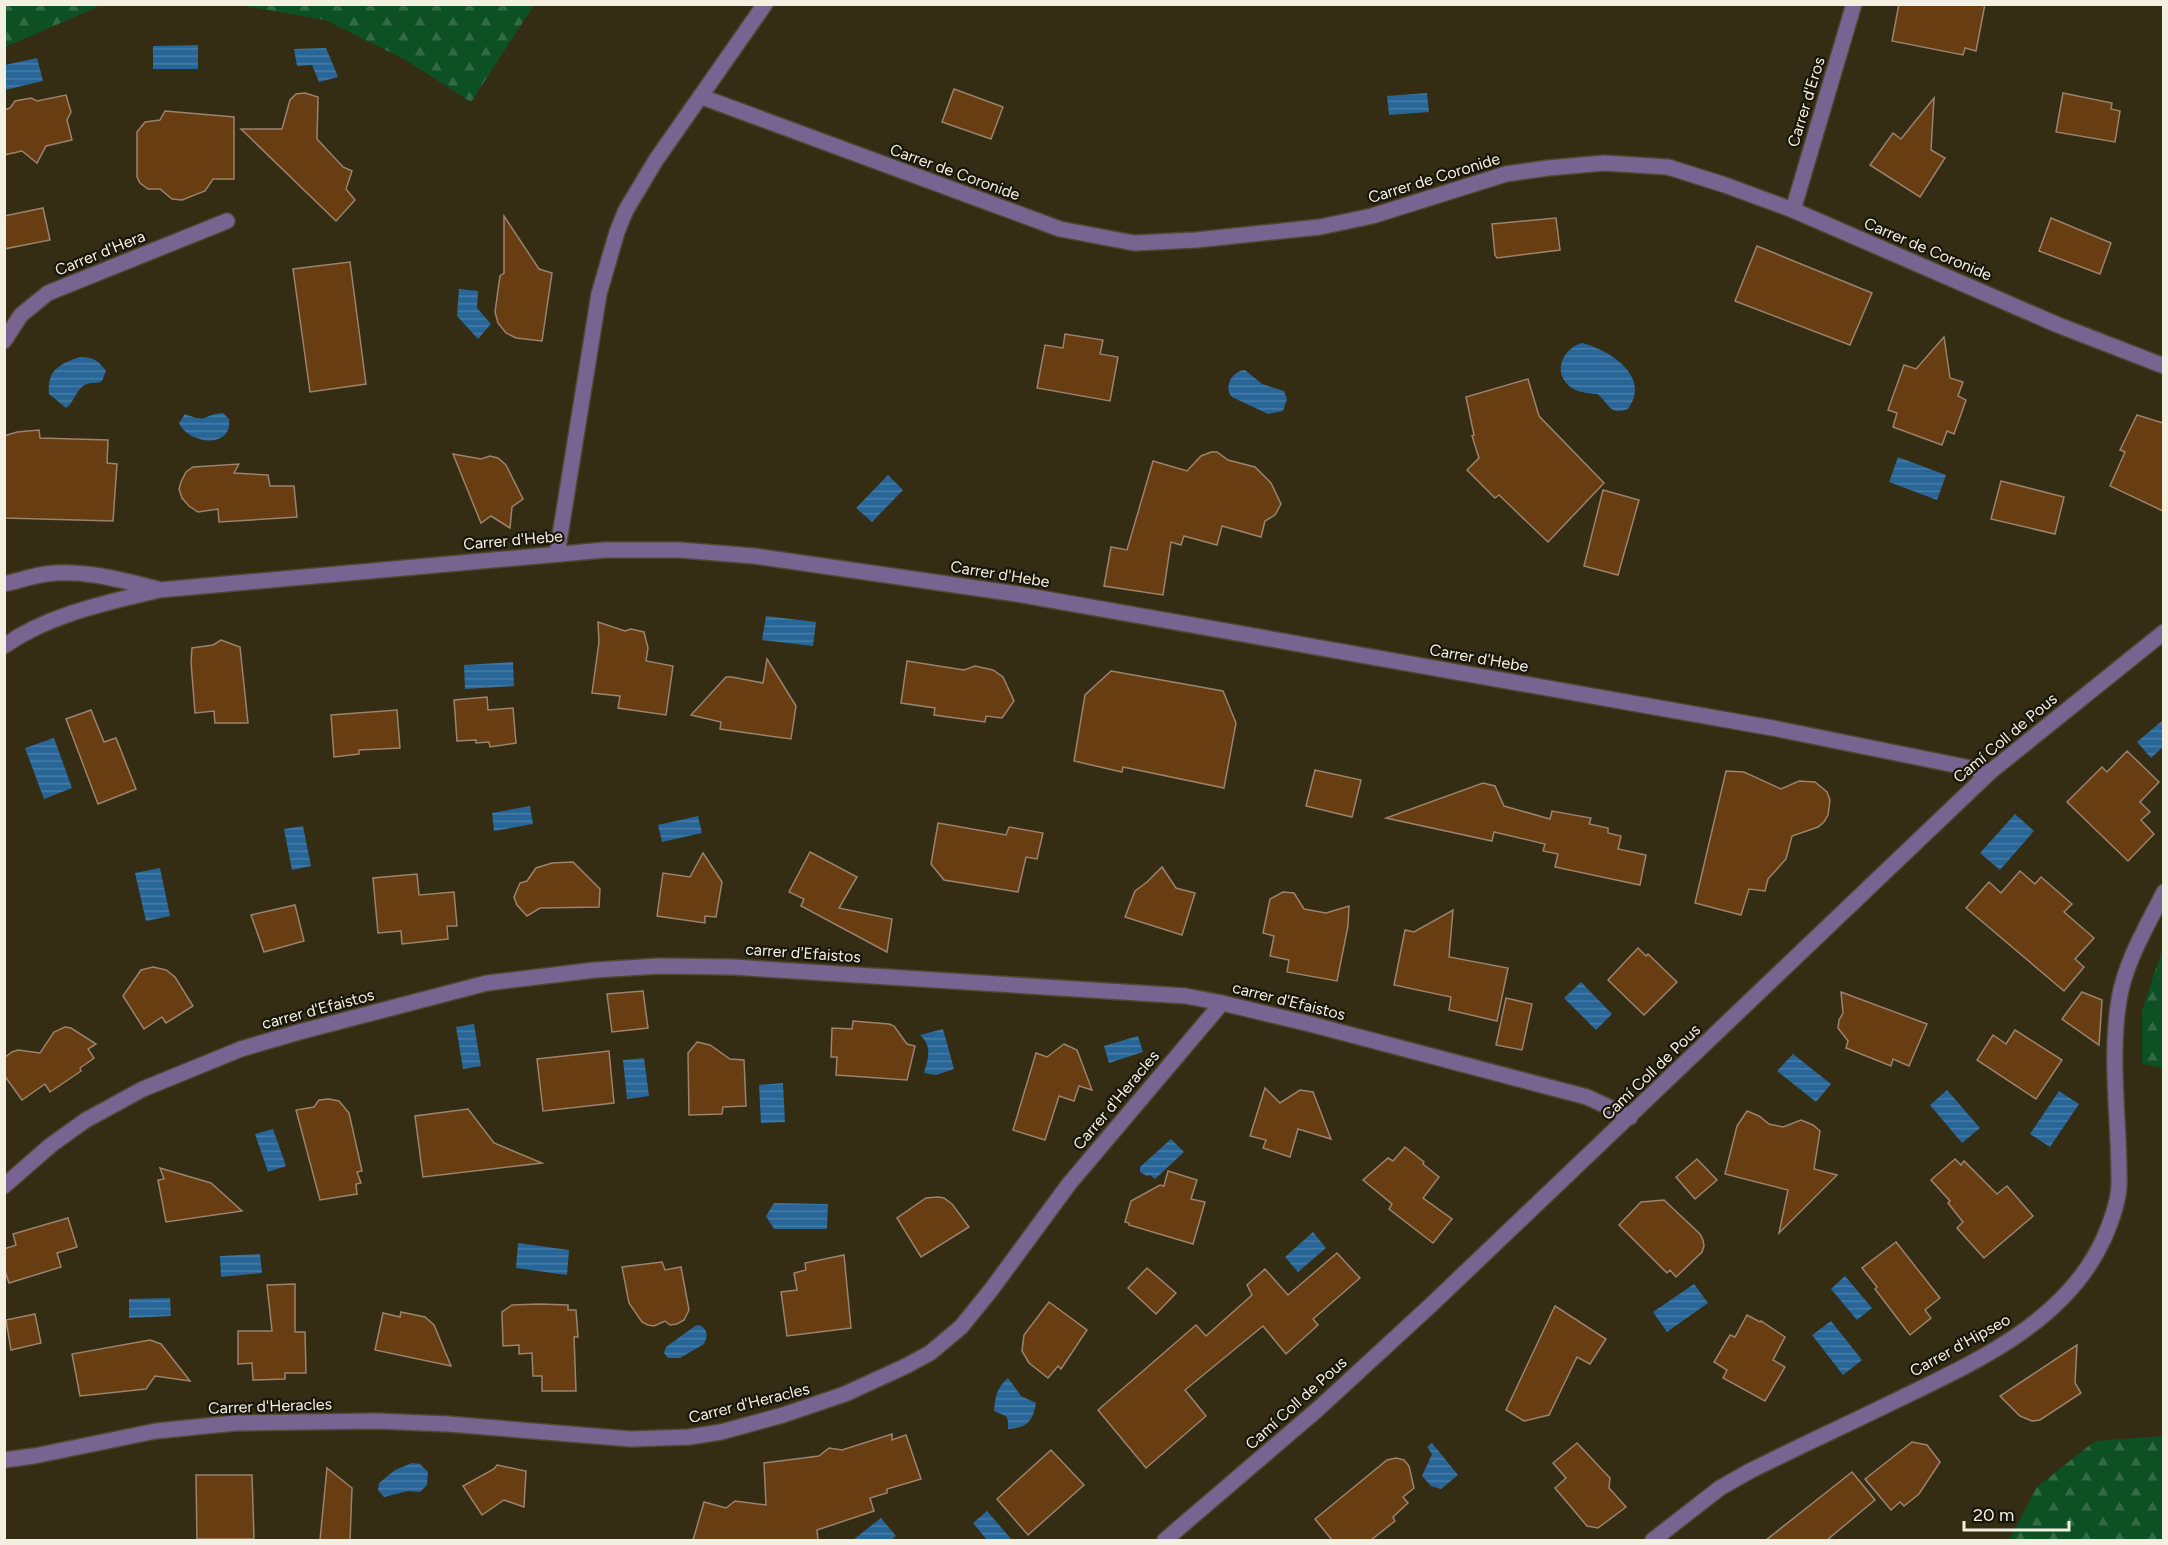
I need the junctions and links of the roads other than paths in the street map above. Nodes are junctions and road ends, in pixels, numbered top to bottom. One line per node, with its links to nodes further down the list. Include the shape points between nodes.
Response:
1 (765, 4): 3 (street)
2 (1854, 4): 4 (street, Carrer d'Eros)
3 (702, 97): 4 (street, Carrer de Coronide, via 1060,229 1134,243 1320,227 1372,216 1506,174 1604,163 1676,169); 8 (street, via 637,192 606,264)
4 (1793, 210): 7 (street, Carrer de Coronide, via 2058,326)
5 (226, 221): 6 (street, Carrer d'Hera, via 48,293 21,315)
6 (4, 340)
7 (2163, 366)
8 (557, 554): 10 (street, Carrer d'Hebe); 13 (street, Carrer d'Hebe, via 680,550 754,556 1017,594 1778,729)
9 (4, 584): 10 (street, via 46,574 77,573)
10 (159, 590): 12 (street, Carrer d'Hebe, via 56,619)
11 (2163, 632): 13 (street, Camí Coll de Pous)
12 (4, 646)
13 (1990, 772): 16 (street, Camí Coll de Pous)
14 (2163, 892): 20 (street, Carrer d'Hipseo, via 2127,971 2119,999 2119,1188 2109,1227 2088,1267 2056,1303 1998,1349 1748,1472 1720,1488)
15 (1222, 1003): 16 (street, carrer d'Efaistos, via 1587,1097); 17 (street, carrer d'Efaistos, via 1174,995 732,967 606,969 487,983 241,1049 143,1089 86,1120); 18 (street, Carrer d'Heracles, via 1069,1184 961,1327 922,1357 844,1394 783,1415 689,1437 631,1439 377,1421 236,1423 156,1431)
16 (1630, 1117): 19 (street, Camí Coll de Pous, via 1361,1369)
17 (4, 1186)
18 (4, 1460)
19 (1165, 1540)
20 (1653, 1540)

